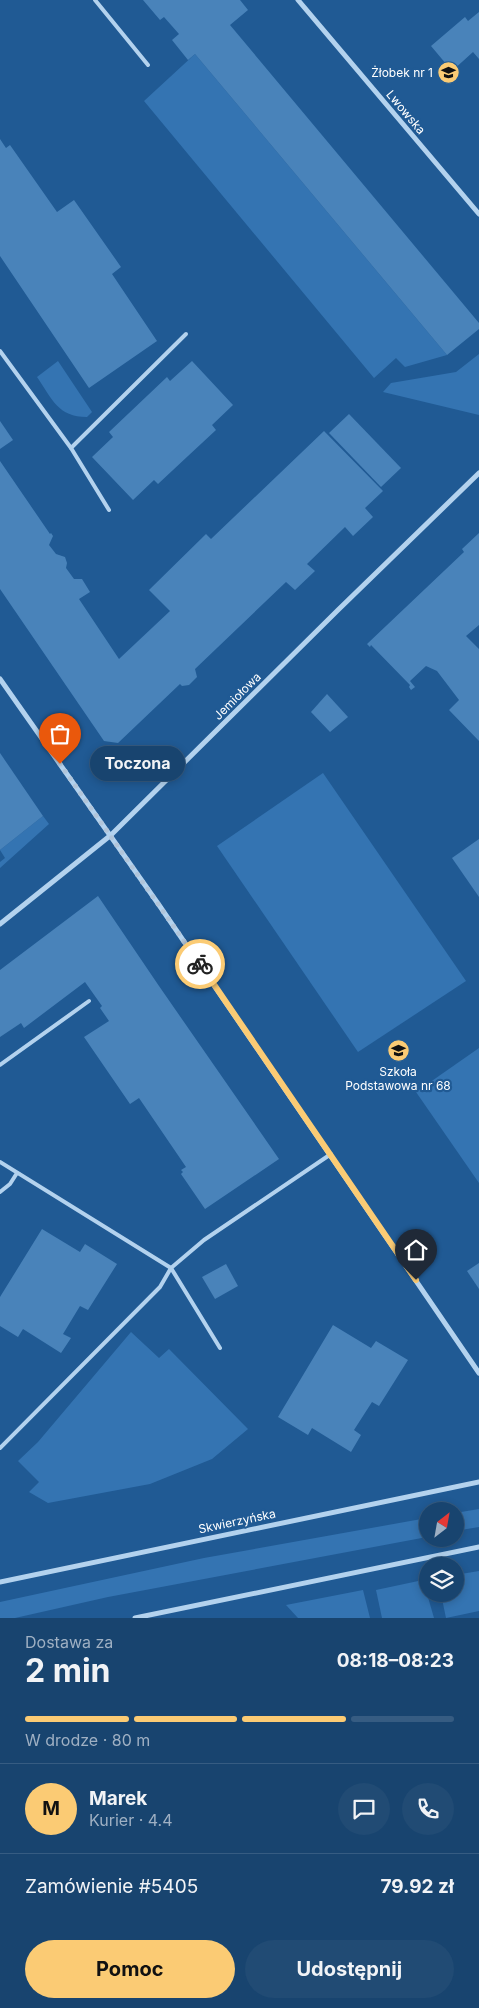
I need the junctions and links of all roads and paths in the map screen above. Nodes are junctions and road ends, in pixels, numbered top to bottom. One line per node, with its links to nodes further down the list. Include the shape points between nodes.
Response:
1 (95, 0): 3 (lane)
2 (298, 0): 4 (street, Lwowska)
3 (148, 65)
4 (479, 214)
5 (186, 334): 7 (lane)
6 (0, 351): 7 (lane)
7 (70, 448): 9 (lane)
8 (479, 473): 11 (street, Jemiołowa)
9 (109, 510)
10 (0, 678): 11 (street)
11 (111, 835): 12 (street, Jemiołowa); 15 (street)
12 (0, 924)
13 (89, 1001): 14 (lane)
14 (0, 1065)
15 (331, 1154): 19 (lane, via 204,1240); 21 (street)
16 (0, 1162): 17 (lane)
17 (17, 1173): 18 (lane); 19 (lane)
18 (0, 1192)
19 (171, 1268): 20 (lane); 22 (lane, via 160,1287)
20 (220, 1348)
21 (479, 1374)
22 (0, 1448)
23 (479, 1482): 25 (street, Skwierzyńska)
24 (479, 1547): 26 (street)
25 (0, 1582)
26 (135, 1618)

